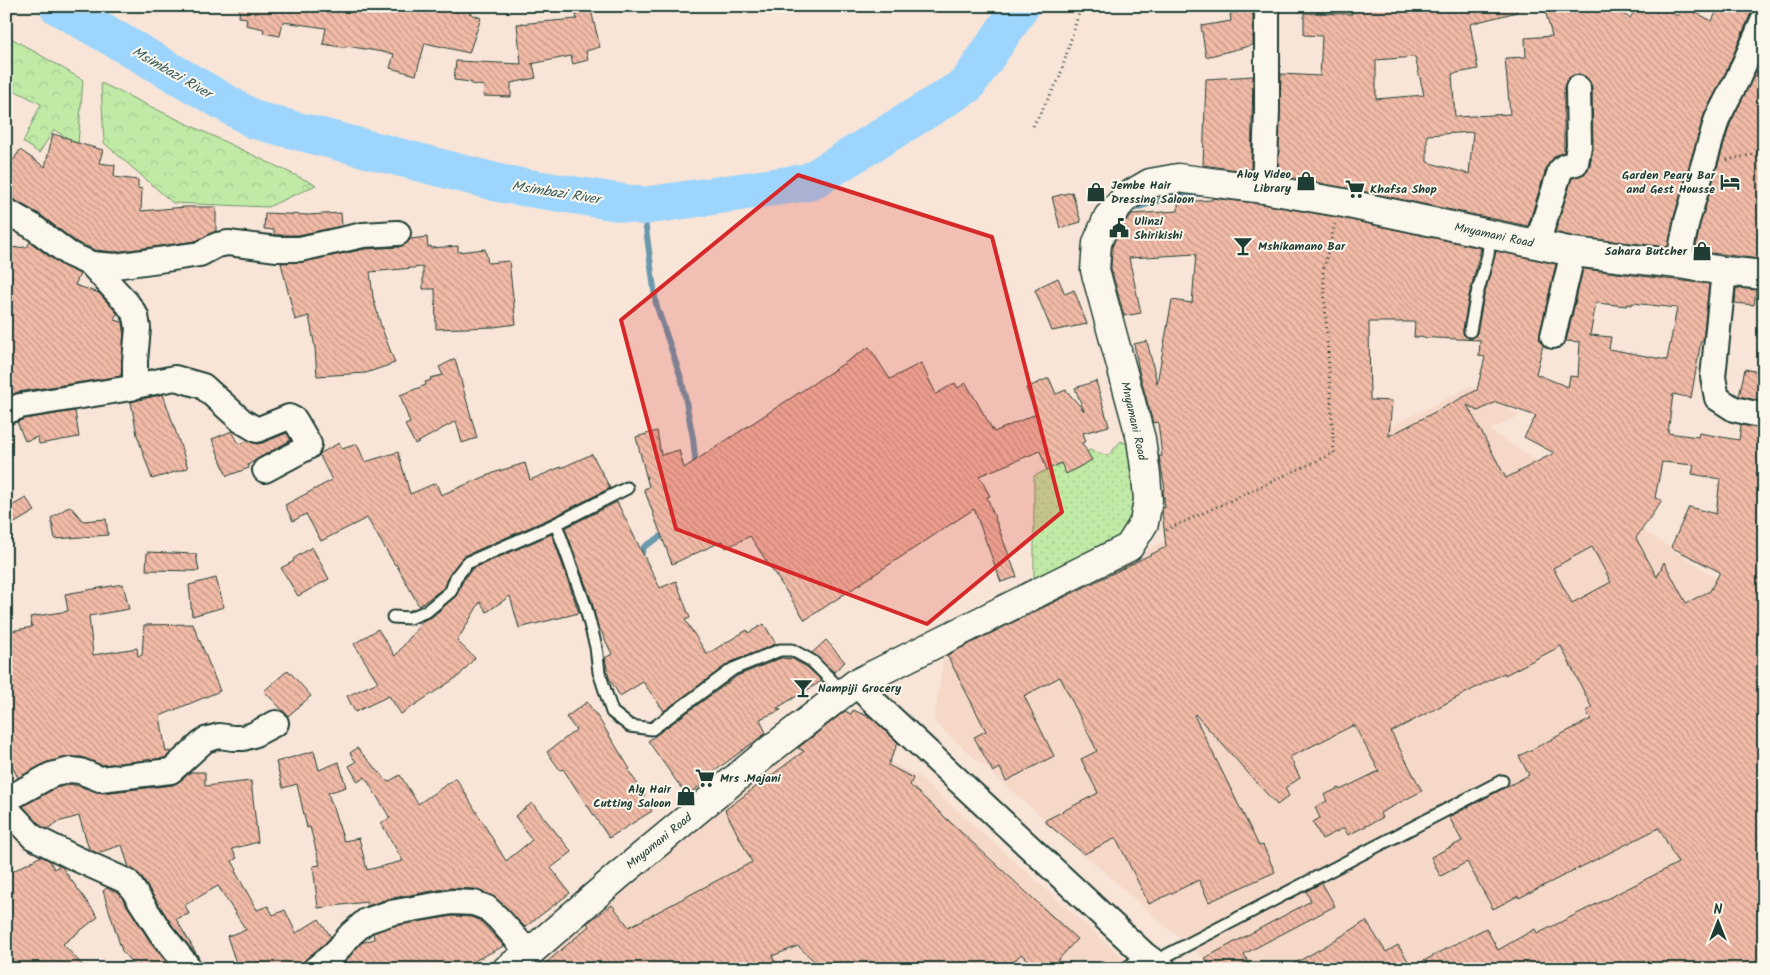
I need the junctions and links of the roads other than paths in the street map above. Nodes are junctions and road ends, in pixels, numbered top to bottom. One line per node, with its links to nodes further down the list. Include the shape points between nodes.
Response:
1 (1267, 6): 4 (street)
2 (1764, 19): 11 (street, via 1717,119)
3 (1578, 88): 8 (street, via 1579,146 1576,163 1560,171)
4 (1264, 188): 7 (street, Mnyamani Road); 23 (street, Mnyamani Road, via 1178,178 1150,183 1126,197 1108,217 1097,243 1095,270 1141,439 1146,475 1148,500 1144,523 1129,547)
5 (6, 211): 10 (street, via 70,254)
6 (398, 233): 10 (street, via 363,235 300,249 228,243 200,254 115,266)
7 (1490, 234): 8 (street, Mnyamani Road); 14 (lane)
8 (1537, 244): 9 (street, Mnyamani Road)
9 (1573, 252): 11 (street, Mnyamani Road); 15 (street)
10 (91, 264): 16 (street, via 136,316)
11 (1678, 264): 12 (street, Mnyamani Road)
12 (1724, 272): 13 (street, Mnyamani Road); 18 (street, via 1713,377 1718,398 1734,409)
13 (1764, 275)
14 (1470, 332)
15 (1553, 336)
16 (135, 386): 17 (street, via 20,406); 19 (street, via 175,378 203,386 257,430 292,417 308,447)
17 (6, 412)
18 (1764, 416)
19 (265, 470)
20 (627, 488): 21 (lane)
21 (556, 524): 22 (lane, via 467,564 456,577 451,591 427,612 410,618); 23 (lane, via 585,605 599,672 612,712 630,726 652,729 733,669 780,650 792,650 812,661)
22 (393, 617)
23 (850, 689): 28 (street, Mnyamani Road, via 648,850); 29 (street)
24 (276, 723): 26 (street, via 244,738 220,736 205,740 171,770 100,779 70,770 51,775)
25 (1502, 782): 29 (lane)
26 (6, 800)
27 (6, 808): 30 (street, via 33,837 128,882)
28 (529, 953): 31 (street, via 487,908 474,903 452,902 390,913 366,921); 32 (street, Mnyamani Road)
29 (1154, 962): 33 (lane)
30 (180, 965)
31 (315, 969)
32 (507, 969)
33 (1125, 969)

